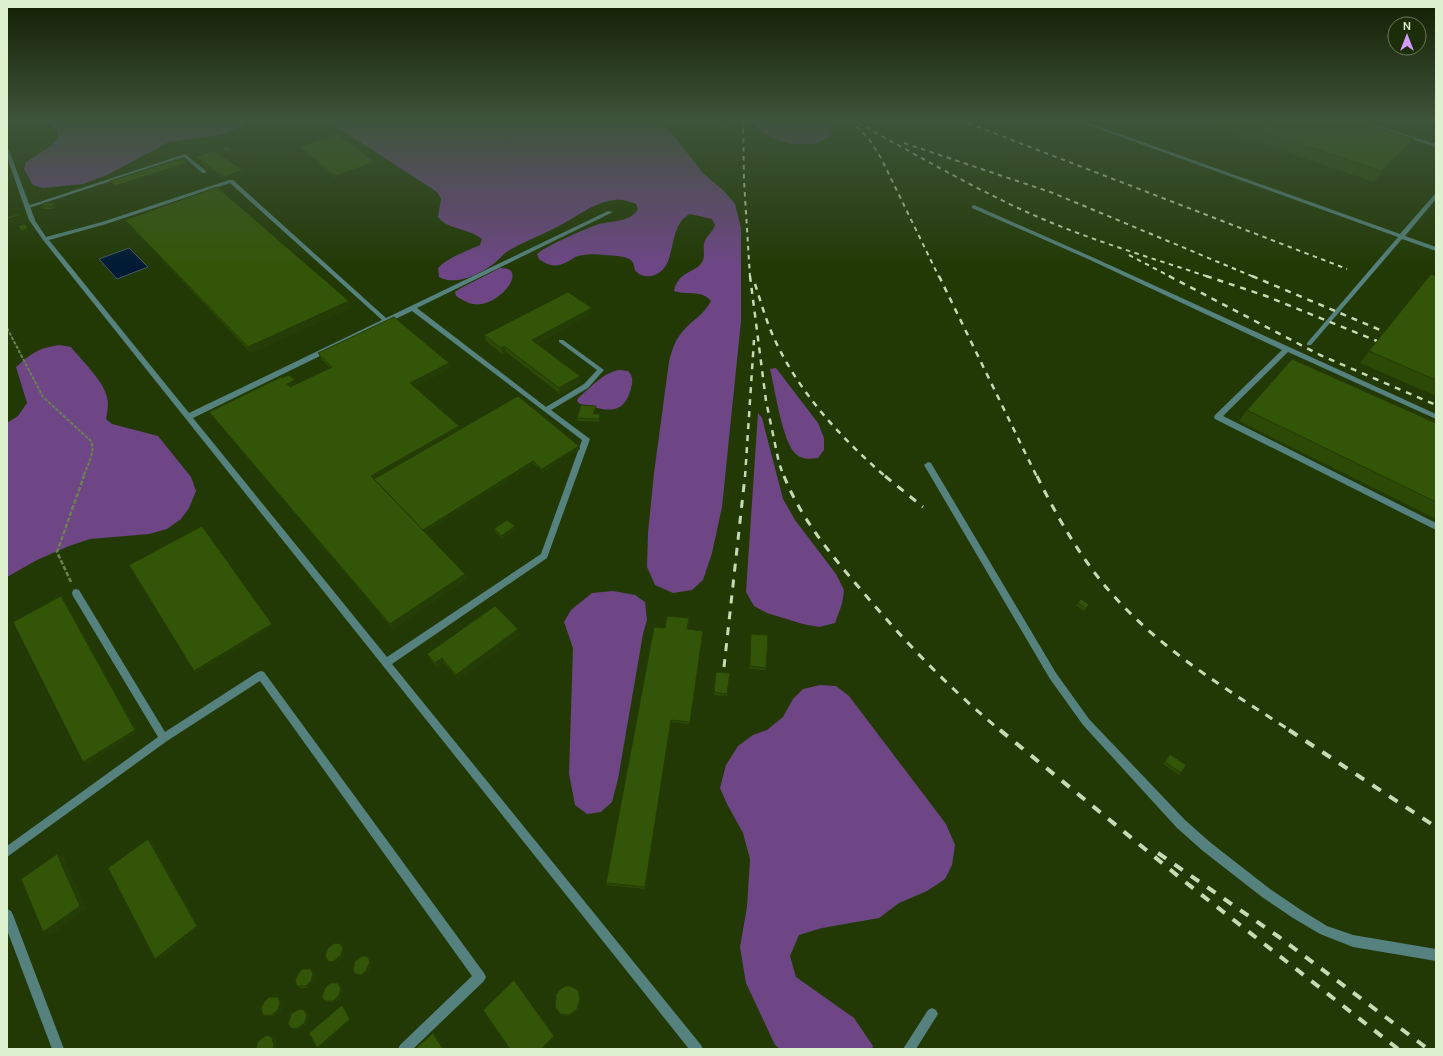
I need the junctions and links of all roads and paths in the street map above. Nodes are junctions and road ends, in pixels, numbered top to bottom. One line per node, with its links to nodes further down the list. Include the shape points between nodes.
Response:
1 (14, 169): 7 (street)
2 (142, 169): 7 (street)
3 (201, 169): 5 (street)
4 (1214, 169): 10 (street)
5 (204, 172)
6 (1436, 196): 10 (street)
7 (27, 207): 11 (street, via 32,220)
8 (974, 207): 18 (street, via 1100,261)
9 (610, 212): 13 (street)
10 (1402, 236): 12 (street); 17 (street)
11 (45, 239): 14 (street, via 104,223 231,181); 20 (street)
12 (1436, 249)
13 (413, 308): 14 (street); 19 (street)
14 (386, 321): 20 (street)
15 (7, 328): 24 (path, via 43,397 91,441 93,446 56,552)
16 (561, 341): 19 (street, via 601,370 586,386)
17 (1309, 344)
18 (1286, 350): 21 (street); 23 (street, via 1218,417)
19 (546, 410): 25 (street, via 586,439 544,556)
20 (188, 416): 25 (street)
21 (1436, 417)
22 (928, 465): 29 (street, via 1068,699 1086,722 1181,824 1266,893 1324,930 1353,941)
23 (1436, 527)
24 (76, 592): 26 (street)
25 (386, 663): 33 (street)
26 (164, 738): 27 (street); 32 (street, via 261,675 480,977)
27 (7, 852)
28 (7, 915): 31 (street)
29 (1436, 955)
30 (932, 1014): 34 (street)
31 (58, 1049)
32 (404, 1049)
33 (697, 1049)
34 (909, 1049)

